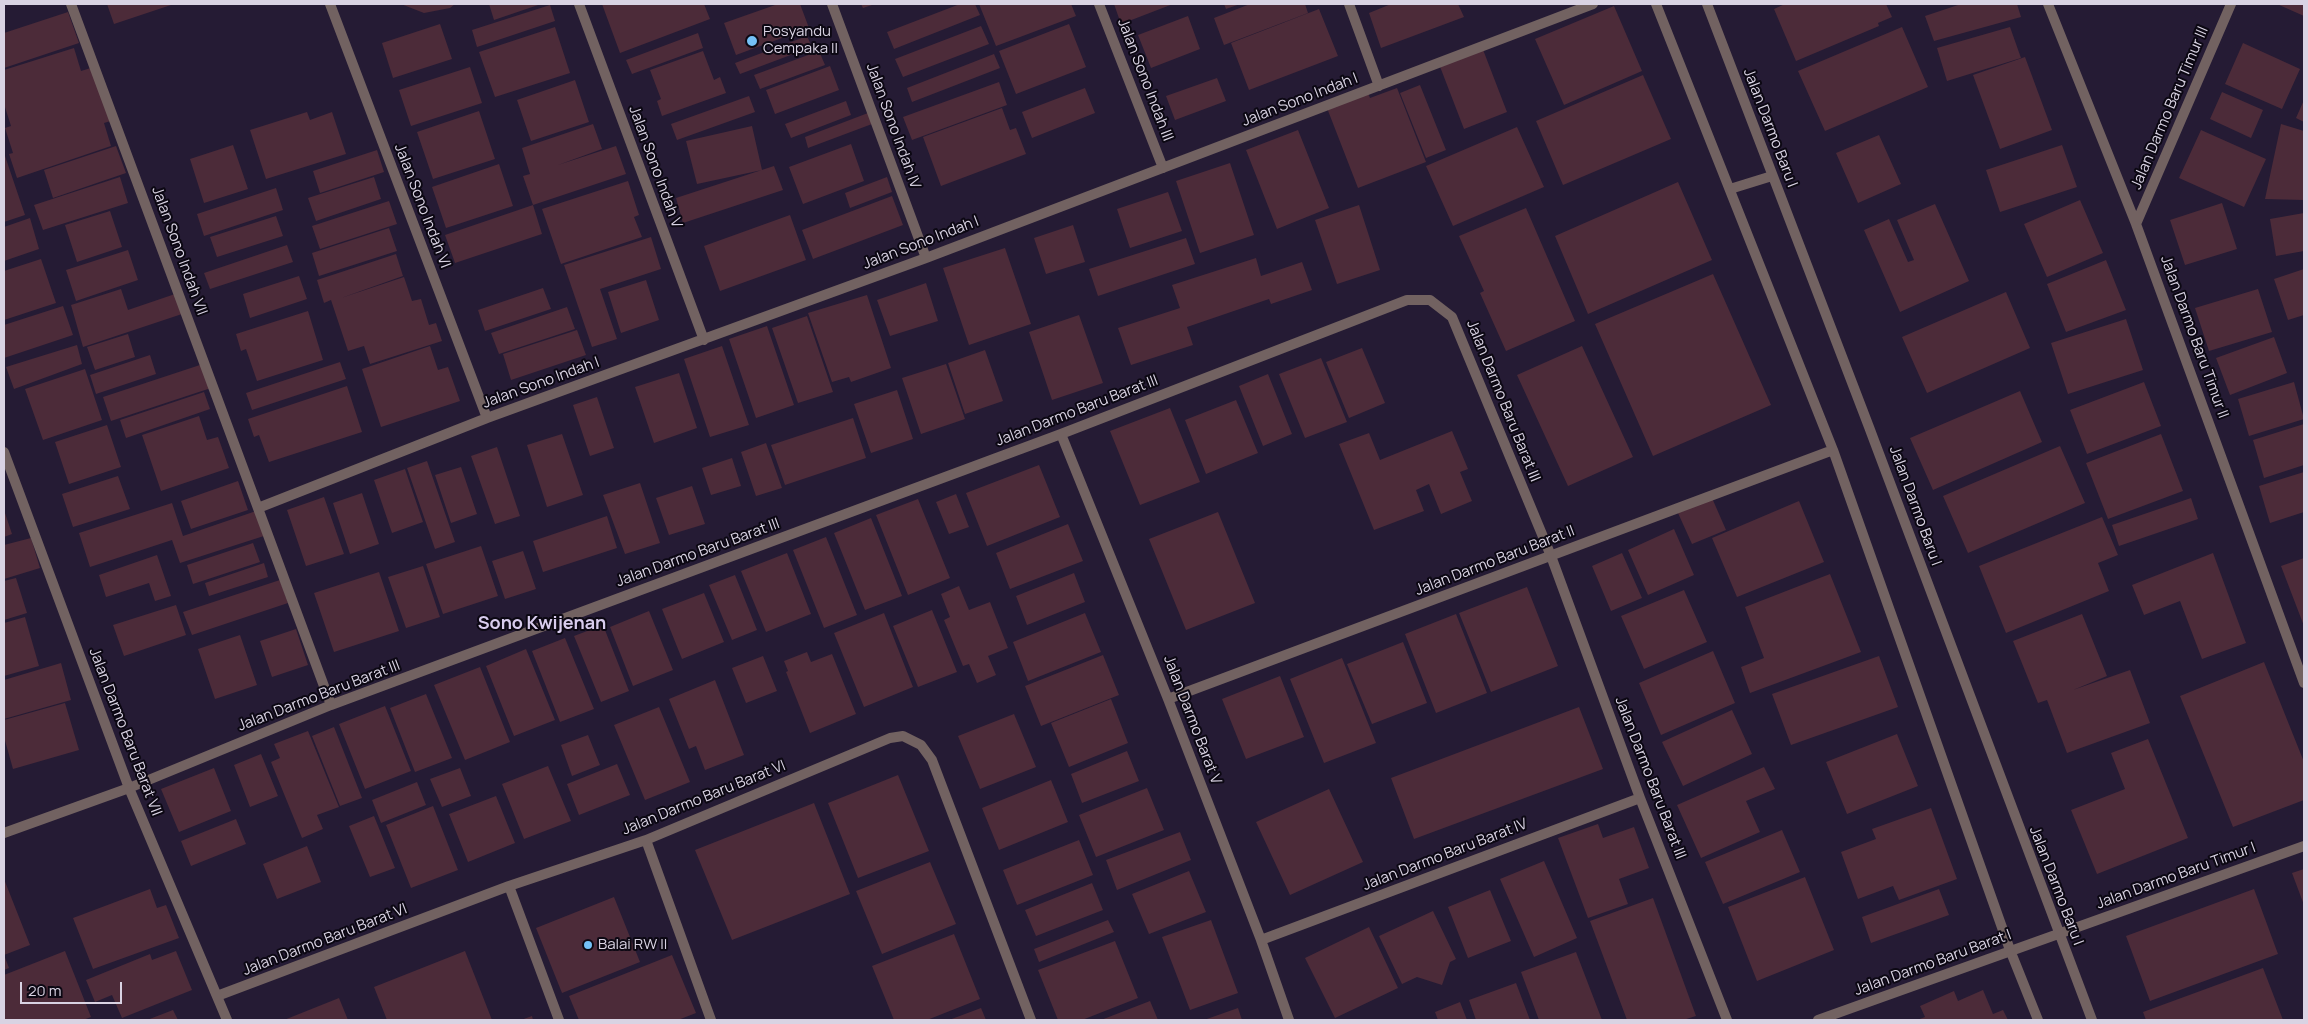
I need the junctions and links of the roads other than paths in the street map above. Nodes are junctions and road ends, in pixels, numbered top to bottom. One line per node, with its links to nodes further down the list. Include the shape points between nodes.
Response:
1 (71, 4): 23 (street, Jalan Sono Indah VII)
2 (330, 4): 19 (street, Jalan Sono Indah VI)
3 (579, 4): 18 (street, Jalan Sono Indah V)
4 (832, 4): 17 (street, Jalan Sono Indah IV)
5 (1099, 4): 13 (street, Jalan Sono Indah III)
6 (1349, 4): 12 (street)
7 (1593, 4): 12 (street, Jalan Sono Indah I)
8 (1656, 4): 15 (street)
9 (1707, 4): 14 (street, Jalan Darmo Baru I)
10 (2048, 4): 16 (street, Jalan Darmo Baru Timur II)
11 (2231, 4): 16 (street, Jalan Darmo Baru Timur III)
12 (1379, 86): 13 (street, Jalan Sono Indah I)
13 (1163, 168): 17 (street, Jalan Sono Indah I)
14 (1772, 176): 15 (street); 34 (street, Jalan Darmo Baru I)
15 (1730, 189): 21 (street)
16 (2136, 224): 25 (street, Jalan Darmo Baru Timur II)
17 (926, 258): 18 (street, Jalan Sono Indah I)
18 (704, 340): 19 (street, Jalan Sono Indah I)
19 (487, 418): 23 (street, Jalan Sono Indah I)
20 (1061, 434): 24 (street, Jalan Darmo Baru Barat III, via 1407,300 1430,300 1452,317); 26 (street, Jalan Darmo Barat V); 27 (street, Jalan Darmo Baru Barat III)
21 (1833, 450): 24 (street, Jalan Darmo Baru Barat II); 36 (street)
22 (4, 452): 28 (street, Jalan Darmo Baru Barat VII)
23 (258, 508): 27 (street, Jalan Sono Indah VII)
24 (1551, 556): 26 (street, Jalan Darmo Baru Barat II); 29 (street, Jalan Darmo Baru Barat III)
25 (2304, 683)
26 (1168, 699): 35 (street, Jalan Darmo Barat V)
27 (331, 705): 28 (street, Jalan Darmo Baru Barat III)
28 (129, 788): 30 (street, Jalan Darmo Baru Barat III); 37 (street, Jalan Darmo Baru Barat VII)
29 (1640, 798): 35 (street, Jalan Darmo Baru Barat IV); 44 (street, Jalan Darmo Baru Barat III)
30 (4, 833)
31 (646, 840): 33 (street, Jalan Darmo Baru Barat VI); 38 (street); 42 (street, Jalan Darmo Baru Barat VI, via 890,738 903,736 912,739 927,751 932,760)
32 (2304, 846): 34 (street, Jalan Darmo Baru Timur I)
33 (509, 886): 37 (street, Jalan Darmo Baru Barat VI); 40 (street)
34 (2059, 935): 36 (street, Jalan Darmo Baru Barat I); 47 (street, Jalan Darmo Baru I)
35 (1261, 940): 43 (street, Jalan Darmo Barat V)
36 (2010, 950): 45 (street, Jalan Darmo Baru Barat I); 46 (street)
37 (217, 996): 39 (street, Jalan Darmo Baru Barat VII)
38 (711, 1018): 41 (street)
39 (227, 1020)
40 (560, 1020)
41 (699, 1020)
42 (1031, 1020)
43 (1289, 1020)
44 (1727, 1020)
45 (1818, 1020)
46 (2038, 1020)
47 (2092, 1020)

